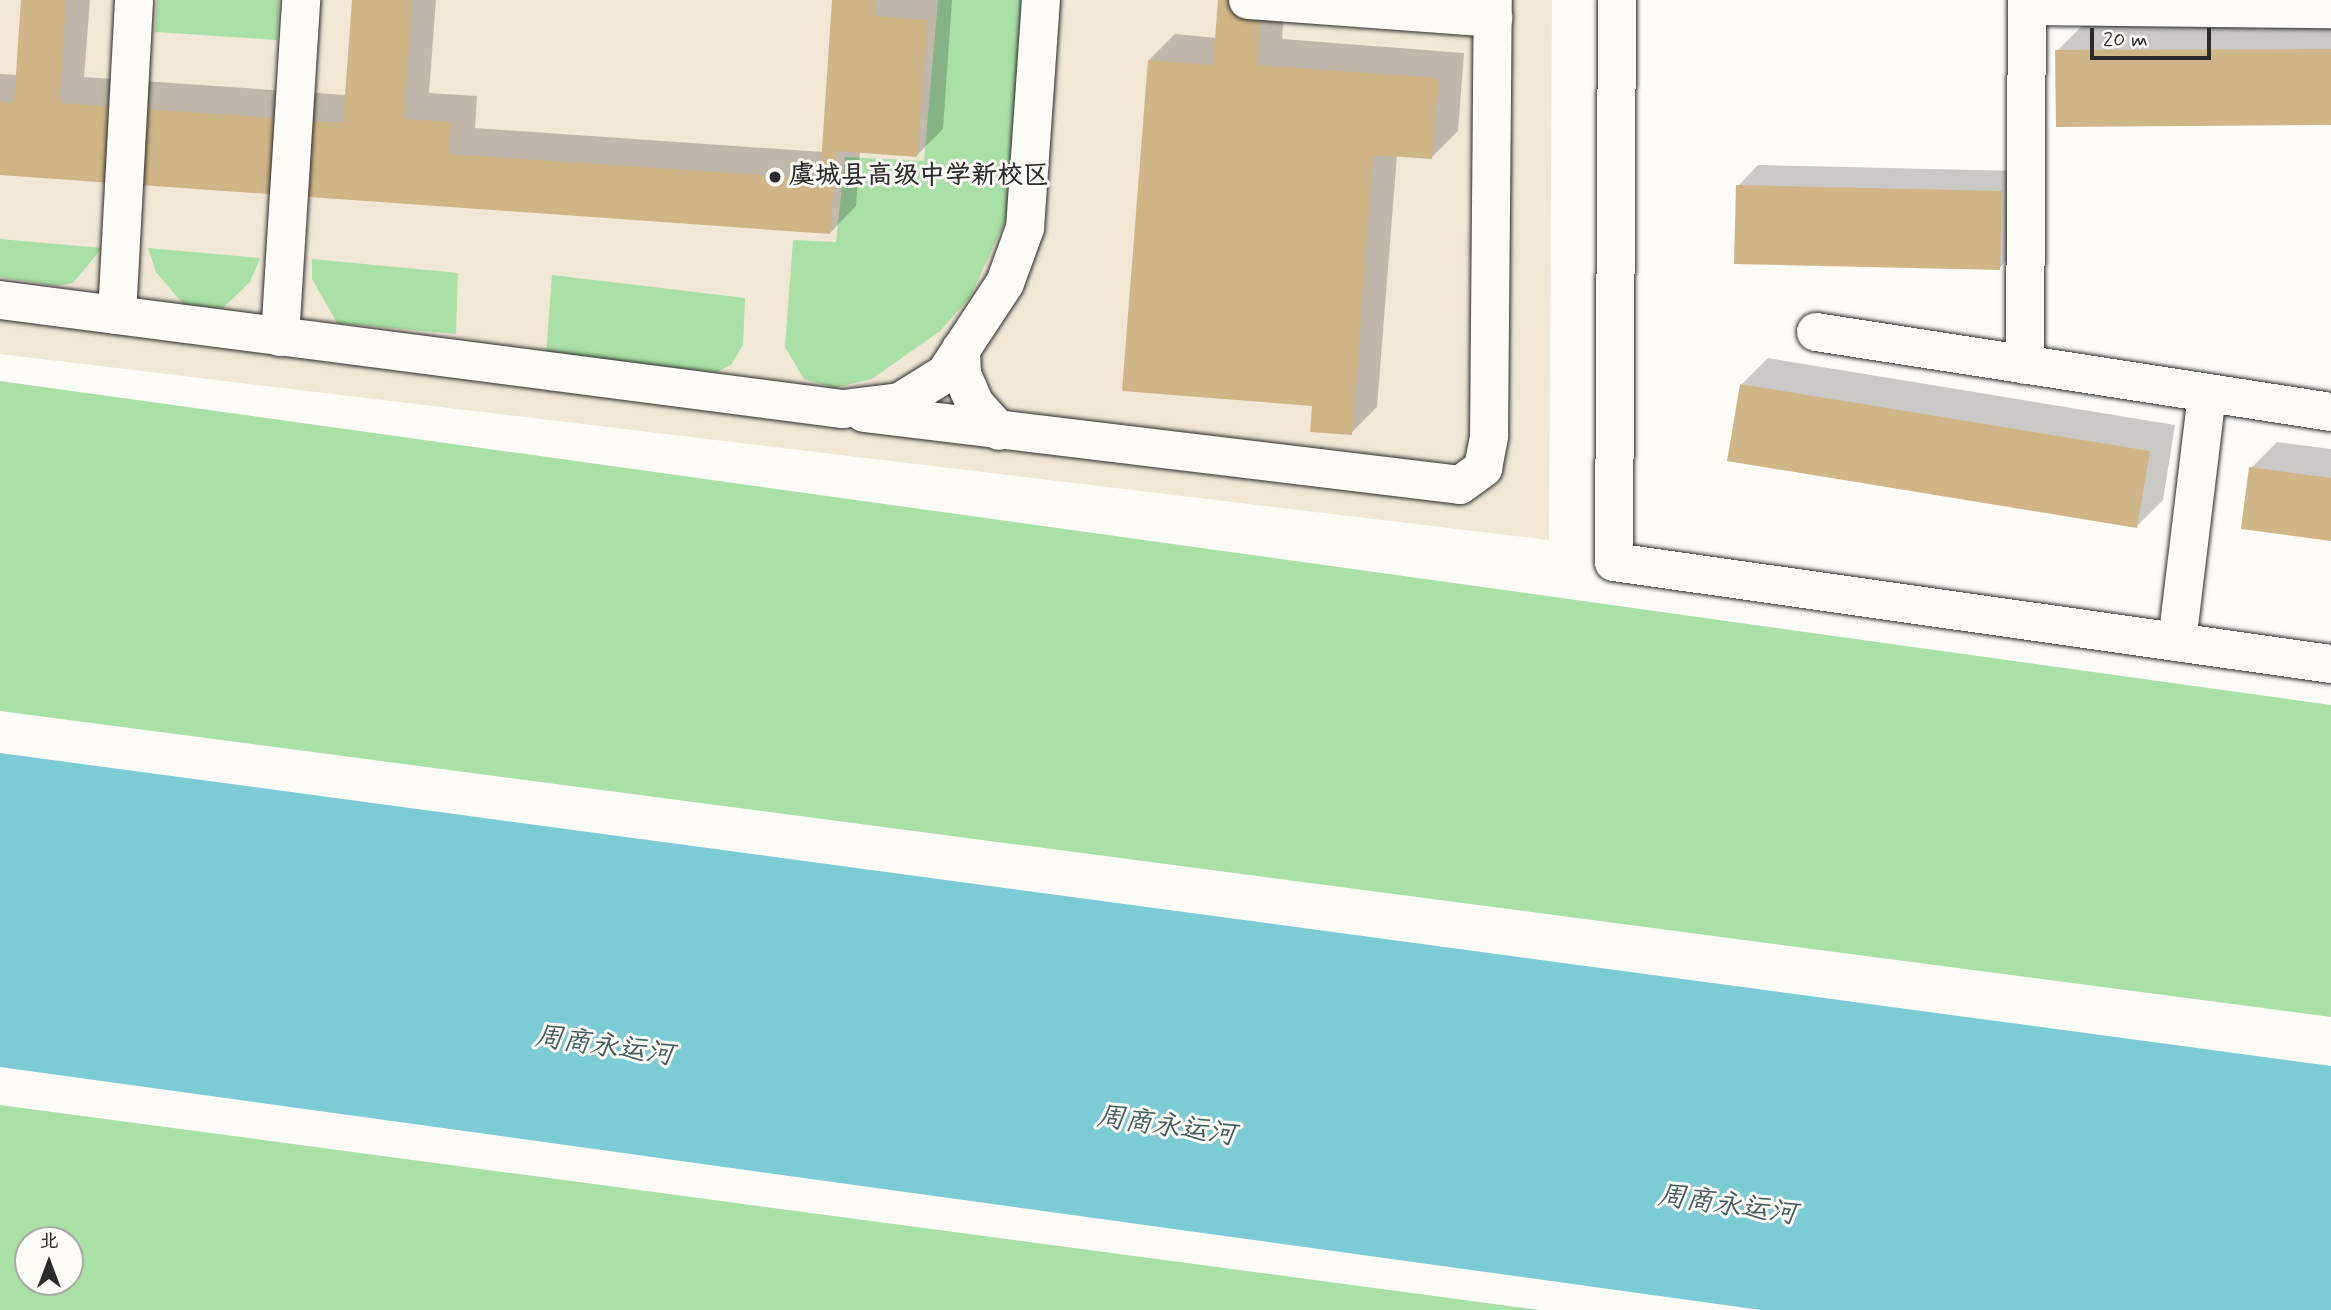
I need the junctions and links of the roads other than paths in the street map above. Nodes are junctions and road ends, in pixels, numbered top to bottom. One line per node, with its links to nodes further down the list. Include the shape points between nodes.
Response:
1 (134, 0): 10 (street)
2 (301, 0): 12 (street)
3 (1041, 0): 13 (street, via 1025,228 1005,283)
4 (1248, 0): 7 (street)
5 (1617, 0): 19 (street, via 1614,562)
6 (2027, 3): 8 (street); 14 (street)
7 (1493, 9): 18 (street, via 1489,436 1483,468 1460,485)
8 (2331, 9)
9 (0, 300): 10 (street)
10 (117, 315): 12 (street)
11 (1816, 332): 14 (street)
12 (280, 337): 16 (street)
13 (961, 349): 16 (street, via 945,374 900,402); 18 (street, via 962,374 975,404)
14 (2025, 365): 15 (street)
15 (2207, 393): 17 (street); 19 (street)
16 (842, 409): 18 (street)
17 (2331, 412)
18 (999, 431)
19 (2176, 642): 20 (street)
20 (2331, 664)

